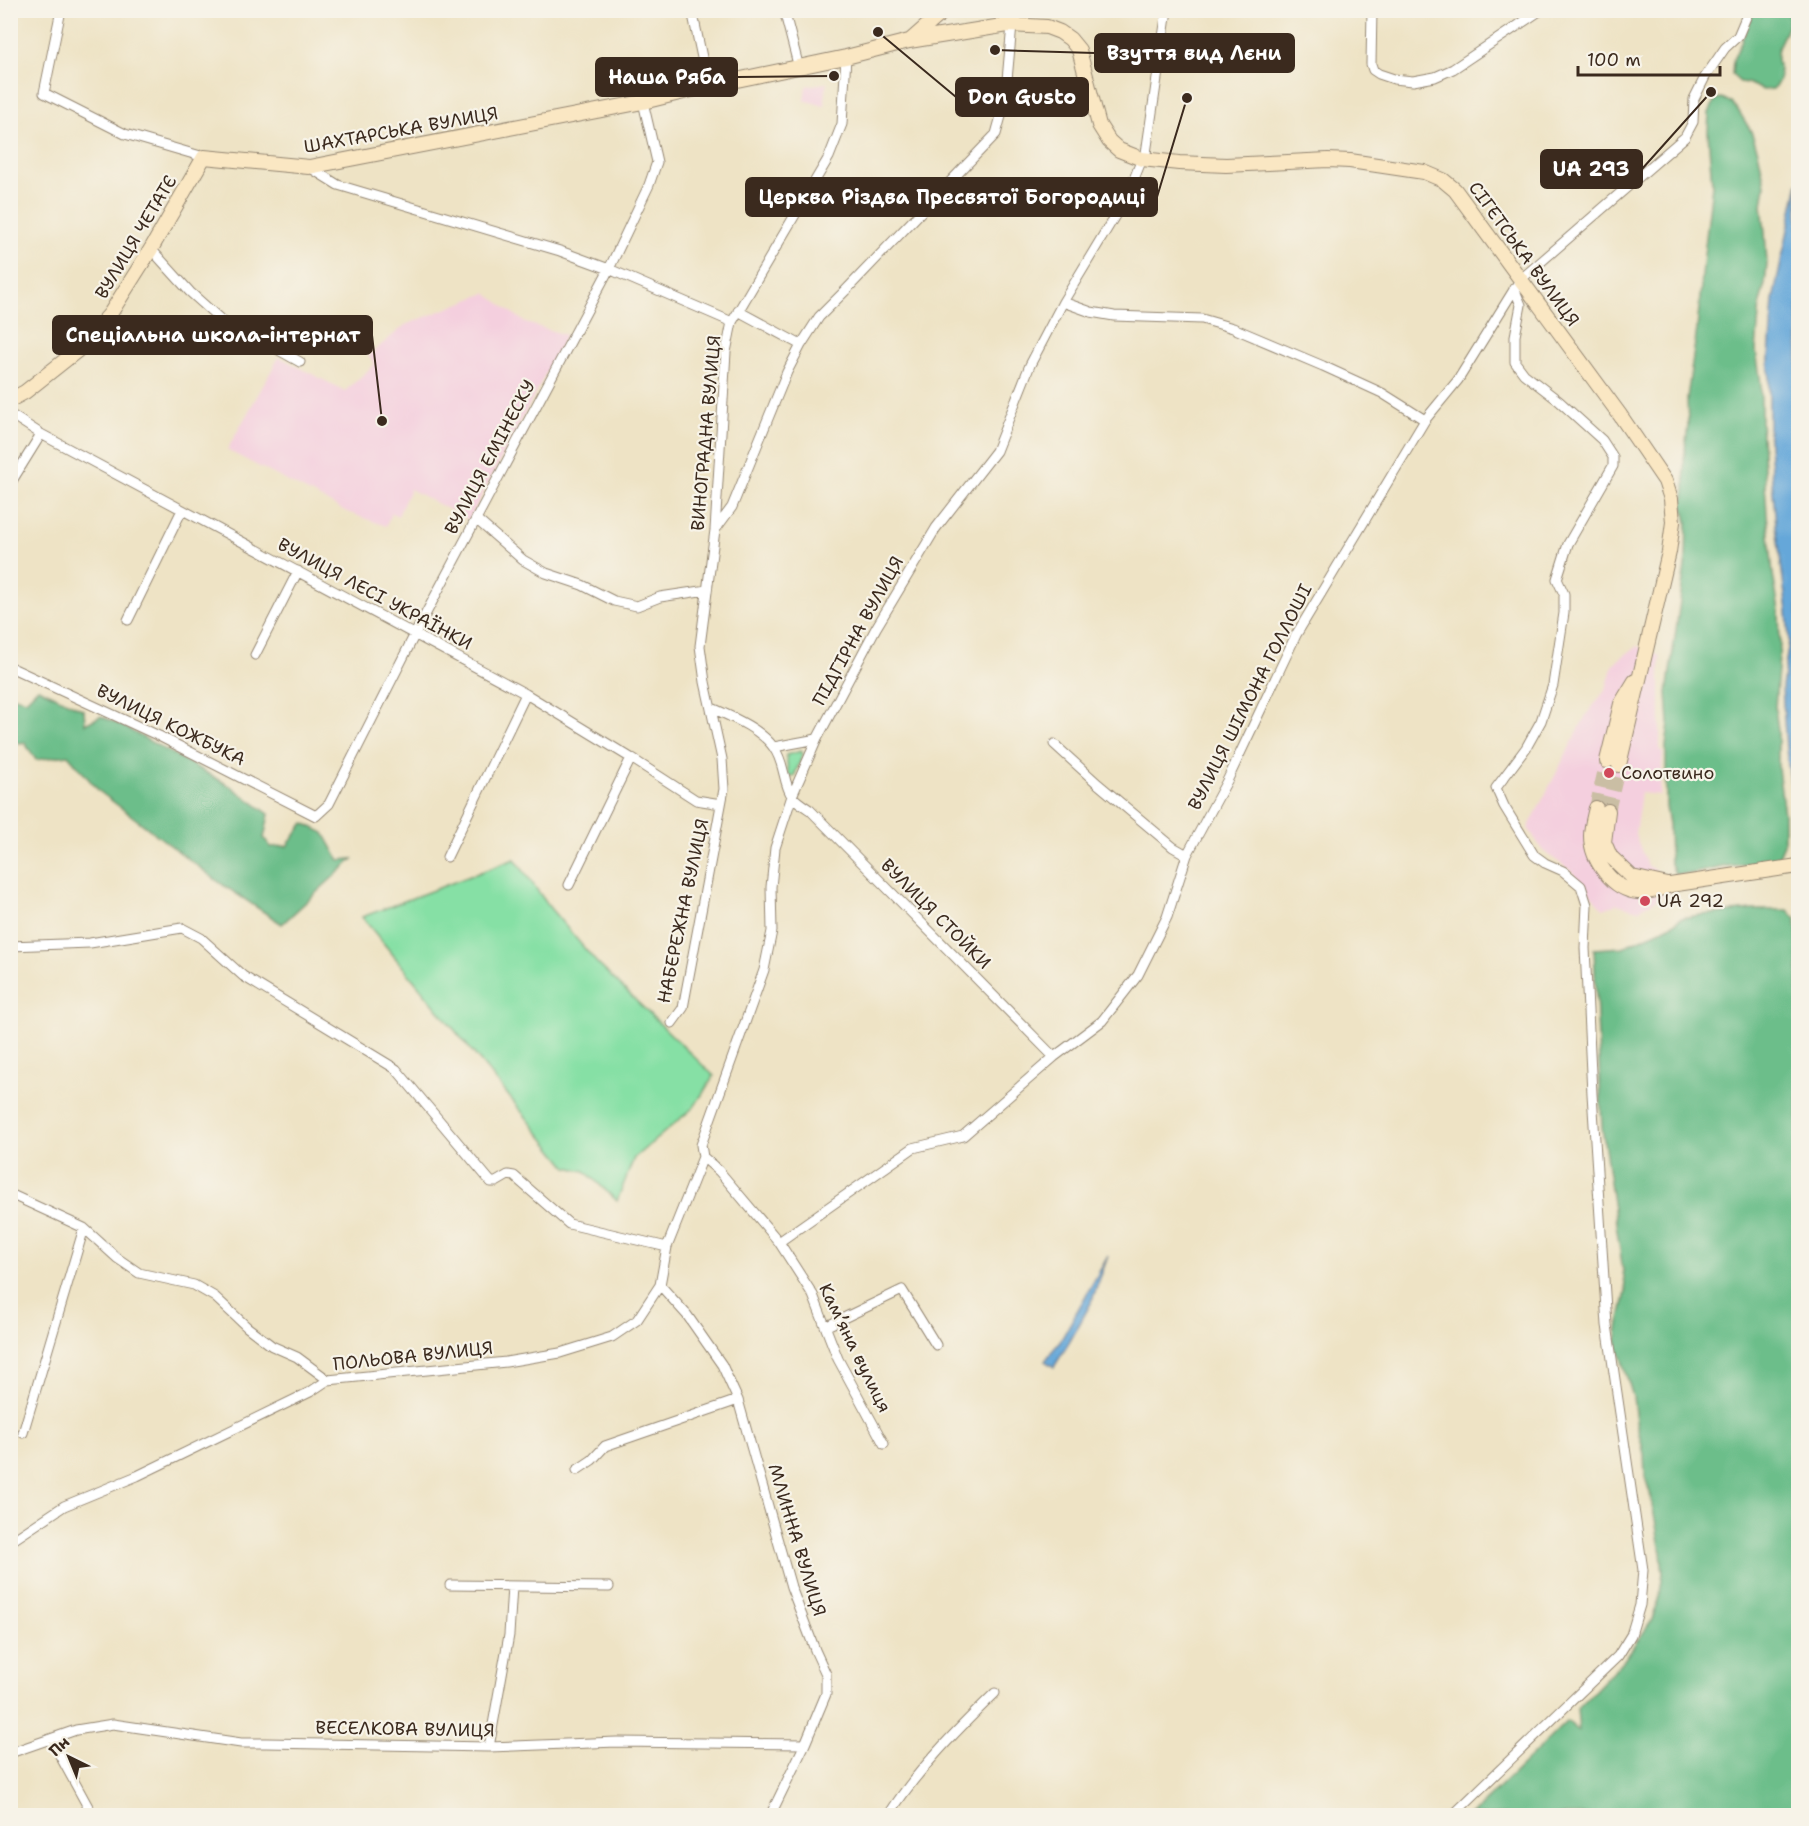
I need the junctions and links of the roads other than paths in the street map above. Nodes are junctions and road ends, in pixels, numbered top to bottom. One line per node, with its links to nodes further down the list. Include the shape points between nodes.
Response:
1 (61, 10): 16 (street, ШАХТАРСЬКА ВУЛИЦЯ, via 44,93 125,134)
2 (692, 10): 14 (street)
3 (783, 10): 13 (street)
4 (945, 10): 11 (street)
5 (1014, 10): 10 (street)
6 (1167, 10): 17 (street, ПІДГІРНА ВУЛИЦЯ)
7 (1372, 10): 8 (street, via 1372,70 1413,81 1453,69)
8 (1541, 10)
9 (1749, 10): 21 (street, ВУЛИЦЯ ШІМОНА ГОЛЛОШІ, via 1738,36 1705,77 1694,99 1693,122 1685,137)
10 (1012, 25): 11 (street, СІГЕТСЬКА ВУЛИЦЯ); 17 (street, СІГЕТСЬКА ВУЛИЦЯ, via 1047,27 1070,39 1079,50 1099,125 1119,150); 25 (street, via 1005,102 996,134 819,316)
11 (909, 41): 12 (street, СІГЕТСЬКА ВУЛИЦЯ)
12 (846, 57): 13 (street, СІГЕТСЬКА ВУЛИЦЯ); 23 (street, via 842,124 829,157)
13 (799, 68): 14 (street, СІГЕТСЬКА ВУЛИЦЯ)
14 (708, 86): 15 (street, СІГЕТСЬКА ВУЛИЦЯ)
15 (643, 102): 18 (street, ШАХТАРСЬКА ВУЛИЦЯ); 20 (street, ВУЛИЦЯ ЕМІНЕСКУ, via 657,162)
16 (204, 157): 18 (street, ШАХТАРСЬКА ВУЛИЦЯ); 19 (street, ВУЛИЦЯ ЧЕТАТЄ)
17 (1143, 159): 21 (street, СІГЕТСЬКА ВУЛИЦЯ, via 1226,165 1350,161 1424,172 1455,190); 22 (street, ПІДГІРНА ВУЛИЦЯ, via 1128,194)
18 (309, 167): 20 (street, ВИНОГРАДНА ВУЛИЦЯ, via 338,185)
19 (152, 249): 26 (street, via 190,292 248,344 273,347); 27 (street, ВУЛИЦЯ ЧЕТАТЄ, via 110,314 78,350)
20 (609, 269): 24 (street, ВИНОГРАДНА ВУЛИЦЯ); 33 (street, ВУЛИЦЯ ЕМІНЕСКУ)
21 (1517, 284): 29 (street, ВУЛИЦЯ ШІМОНА ГОЛЛОШІ, via 1458,380); 47 (street, СІГЕТСЬКА ВУЛИЦЯ, via 1620,415 1665,480 1671,499 1669,552 1642,669 1621,704); 84 (street, via 1521,305 1515,362 1602,440 1613,457 1613,466 1568,544 1557,579 1564,594 1564,613 1553,685 1541,721 1496,788 1534,855 1581,886 1587,904 1591,1083 1607,1325 1643,1570 1640,1605 1631,1635 1618,1656)
22 (1063, 302): 29 (street, via 1114,316 1202,319 1233,328 1382,393); 43 (street, ПІДГІРНА ВУЛИЦЯ, via 1030,365 996,451 936,528 876,628)
23 (738, 311): 24 (street); 25 (street)
24 (732, 322): 34 (street, ВИНОГРАДНА ВУЛИЦЯ, via 726,352)
25 (801, 345): 34 (street, via 732,507)
26 (300, 362)
27 (10, 400)
28 (10, 414): 30 (street, ВУЛИЦЯ ЛЕСІ УКРАЇНКИ)
29 (1425, 420): 52 (street, ВУЛИЦЯ ШІМОНА ГОЛЛОШІ, via 1296,635)
30 (41, 434): 31 (street); 32 (street, ВУЛИЦЯ ЛЕСІ УКРАЇНКИ)
31 (10, 484)
32 (182, 510): 35 (street, ВУЛИЦЯ ЛЕСІ УКРАЇНКИ); 37 (street)
33 (476, 519): 36 (street, via 523,560 614,601 637,606 660,597); 38 (street, ВУЛИЦЯ ЕМІНЕСКУ)
34 (715, 530): 36 (street, ВИНОГРАДНА ВУЛИЦЯ)
35 (298, 571): 38 (street, ВУЛИЦЯ ЛЕСІ УКРАЇНКИ); 39 (street)
36 (707, 590): 42 (street, ВИНОГРАДНА ВУЛИЦЯ, via 700,646)
37 (128, 620)
38 (415, 634): 41 (street, ВУЛИЦЯ ЛЕСІ УКРАЇНКИ); 51 (street, ВУЛИЦЯ ЕМІНЕСКУ, via 328,804)
39 (255, 655)
40 (10, 667): 51 (street, ВУЛИЦЯ КОЖБУКА, via 159,736)
41 (526, 694): 46 (street, ВУЛИЦЯ ЛЕСІ УКРАЇНКИ); 53 (street)
42 (712, 708): 45 (street, via 759,733); 49 (street, ВИНОГРАДНА ВУЛИЦЯ, via 722,759)
43 (817, 739): 45 (street); 48 (street, ПІДГІРНА ВУЛИЦЯ)
44 (1054, 744): 52 (street)
45 (774, 747): 48 (street)
46 (631, 758): 49 (street, ВУЛИЦЯ ЛЕСІ УКРАЇНКИ, via 696,800); 55 (street)
47 (1613, 763)
48 (792, 796): 58 (street, ВУЛИЦЯ СТОЙКИ); 59 (street, ПІДГІРНА ВУЛИЦЯ, via 775,848 772,931 764,970 701,1145)
49 (721, 804): 57 (street, НАБЕРЕЖНА ВУЛИЦЯ, via 683,1008)
50 (1602, 809): 54 (street, via 1604,842 1610,856 1632,877 1673,885)
51 (316, 816)
52 (1187, 855): 58 (street, ВУЛИЦЯ ШІМОНА ГОЛЛОШІ, via 1167,917 1138,975 1102,1021)
53 (447, 857)
54 (1798, 866)
55 (569, 885)
56 (10, 946): 63 (street, via 90,943 182,928 201,938 243,976 396,1069 491,1182 514,1176 570,1224)
57 (672, 1023)
58 (1054, 1057): 62 (street, ВУЛИЦЯ ШІМОНА ГОЛЛОШІ, via 963,1136 913,1148)
59 (703, 1158): 62 (street, Камʼяна вулиця, via 719,1171); 63 (street, ПОЛЬОВА ВУЛИЦЯ)
60 (10, 1194): 61 (street)
61 (84, 1228): 67 (street, via 139,1273 194,1285 215,1297 272,1346 297,1357); 69 (street)
62 (779, 1242): 65 (street, Камʼяна вулиця, via 813,1295)
63 (667, 1247): 64 (street, ПОЛЬОВА ВУЛИЦЯ)
64 (660, 1285): 67 (street, ПОЛЬОВА ВУЛИЦЯ, via 637,1320 612,1337 561,1353); 68 (street, МЛИННА ВУЛИЦЯ, via 722,1365)
65 (827, 1326): 66 (street, via 902,1290); 70 (street, Камʼяна вулиця, via 838,1359)
66 (936, 1345)
67 (328, 1380): 72 (street, ПОЛЬОВА ВУЛИЦЯ, via 137,1476 64,1506)
68 (738, 1400): 71 (street, via 605,1446); 78 (street, МЛИННА ВУЛИЦЯ, via 791,1587 826,1674 826,1694)
69 (23, 1433)
70 (884, 1443)
71 (578, 1470)
72 (10, 1542)
73 (450, 1585): 74 (street)
74 (512, 1586): 75 (street); 79 (street, via 508,1644)
75 (609, 1587)
76 (995, 1693): 83 (street, via 949,1738)
77 (51, 1739): 79 (street, ВЕСЕЛКОВА ВУЛИЦЯ, via 113,1724 241,1743); 80 (street, ВЕСЕЛКОВА ВУЛИЦЯ); 81 (street)
78 (805, 1744): 79 (street, ВЕСЕЛКОВА ВУЛИЦЯ, via 617,1742); 82 (street, МЛИННА ВУЛИЦЯ)
79 (489, 1747)
80 (10, 1753)
81 (93, 1815)
82 (770, 1815)
83 (888, 1815)
84 (1452, 1815)

